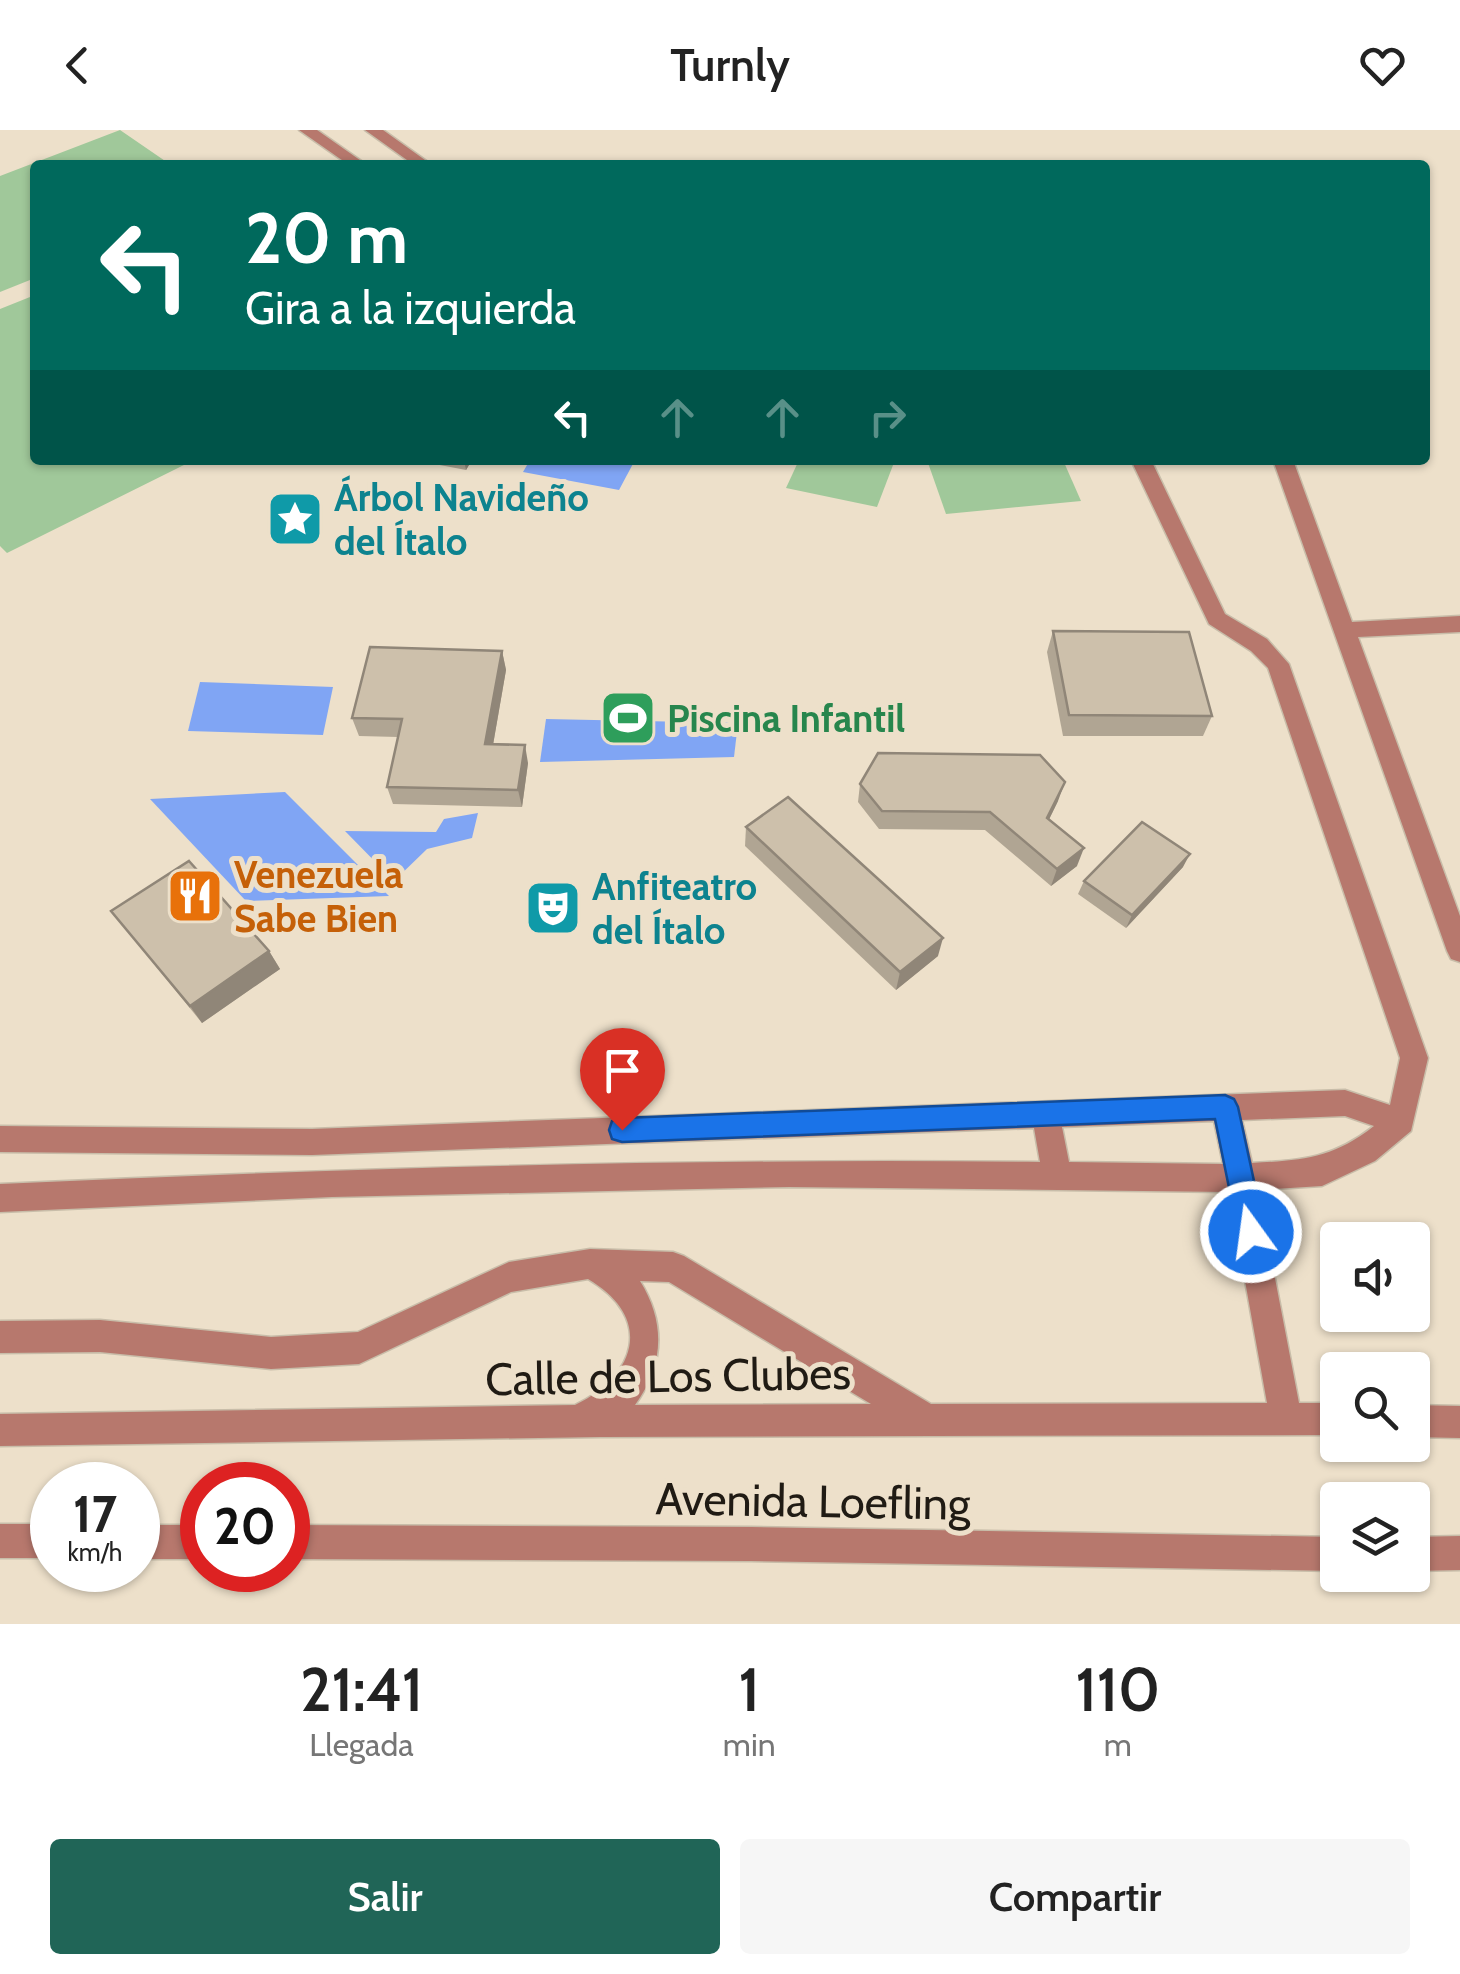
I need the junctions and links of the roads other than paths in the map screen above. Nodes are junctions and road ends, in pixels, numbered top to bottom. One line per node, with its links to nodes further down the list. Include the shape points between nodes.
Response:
1 (307, 130): 3 (street)
2 (377, 131): 4 (street)
3 (352, 160)
4 (417, 160)
5 (1143, 465): 12 (street, via 1217,619 1278,664 1414,1058)
6 (1285, 465): 8 (street)
7 (1460, 624): 8 (street)
8 (1343, 630): 9 (street)
9 (1460, 951)
10 (1225, 1107): 11 (street); 12 (street, via 1345,1103); 15 (street)
11 (1046, 1114): 13 (street, via 312,1142); 14 (street)
12 (1401, 1122): 15 (street, via 1322,1172)
13 (0, 1138)
14 (1057, 1176): 15 (street); 16 (street, via 789,1173)
15 (1238, 1178): 19 (street)
16 (0, 1198)
17 (590, 1264): 18 (street, via 510,1277 358,1348 270,1353 100,1336); 20 (street, via 673,1267); 23 (street, via 625,1285 643,1314 646,1355 618,1402)
18 (0, 1338)
19 (1286, 1418): 20 (street, Calle de Los Clubes); 21 (street, Calle de Los Clubes)
20 (926, 1419): 23 (street, Calle de Los Clubes)
21 (1320, 1419)
22 (1430, 1421): 24 (street)
23 (562, 1422): 25 (street, Calle de Los Clubes)
24 (1460, 1422)
25 (0, 1430)
26 (0, 1541): 27 (street)
27 (30, 1542)
28 (310, 1542): 30 (street, Avenida Loefling)
29 (1460, 1553): 31 (street)
30 (1320, 1554)
31 (1430, 1554)

